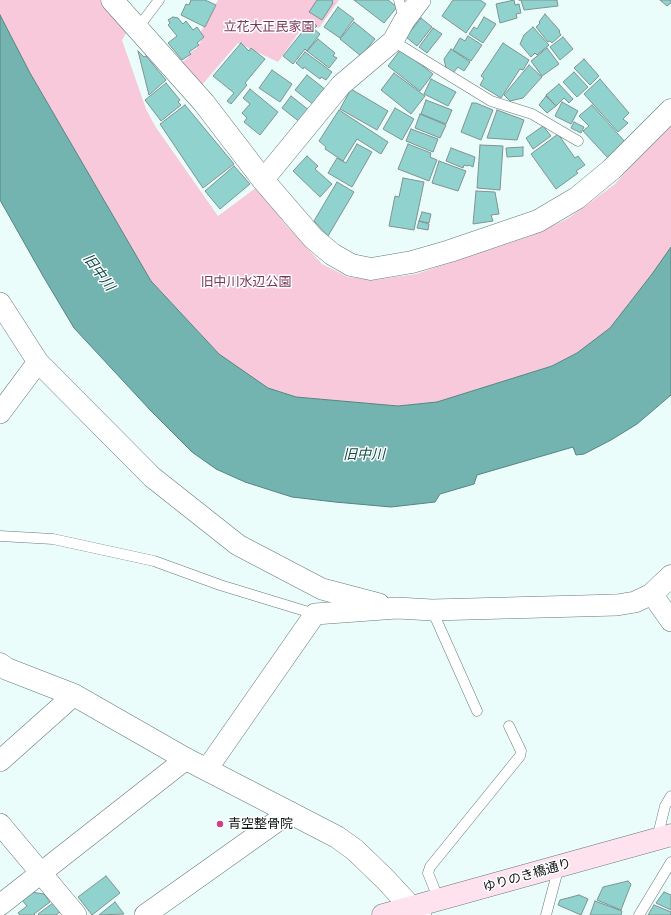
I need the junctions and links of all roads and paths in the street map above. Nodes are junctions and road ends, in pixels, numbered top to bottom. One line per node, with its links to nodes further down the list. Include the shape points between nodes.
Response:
1 (112, 0): 6 (street)
2 (159, 0): 6 (lane)
3 (399, 0): 5 (lane)
4 (420, 0): 5 (street)
5 (404, 21): 7 (street)
6 (137, 29): 10 (street, via 204,103)
7 (393, 41): 9 (lane, via 491,101 532,114); 10 (street, via 341,85)
8 (671, 110): 10 (street, via 612,169 577,198 538,221 450,251 392,266 371,269 351,265 332,254 313,238)
9 (578, 141)
10 (263, 180)
11 (0, 303): 12 (street)
12 (38, 362): 13 (street); 17 (street, via 152,477 238,545 322,589)
13 (0, 413)
14 (0, 536): 19 (lane, via 53,539 154,561)
15 (671, 576): 16 (street)
16 (652, 594): 18 (street, via 635,602 617,605); 20 (street)
17 (397, 608): 18 (street); 19 (street)
18 (432, 610): 23 (lane)
19 (315, 614): 27 (street)
20 (671, 621)
21 (0, 664): 22 (street)
22 (74, 695): 25 (street); 26 (street)
23 (477, 711)
24 (509, 726): 35 (lane, via 521,751 520,756 430,867 428,873)
25 (186, 759): 27 (street); 34 (street)
26 (0, 761)
27 (207, 769): 29 (street)
28 (671, 796): 31 (lane, via 665,806)
29 (290, 812): 37 (street, via 338,837 385,879); 38 (street)
30 (0, 824): 34 (street)
31 (664, 837): 33 (main road, ゆりのき橋通り)
32 (671, 862): 42 (lane)
33 (559, 866): 35 (main road, ゆりのき橋通り); 41 (lane)
34 (41, 872): 36 (street); 39 (street)
35 (439, 900): 37 (main road, ゆりのき橋通り)
36 (0, 905)
37 (415, 911): 40 (main road, ゆりのき橋通り)
38 (155, 912)
39 (76, 915)
40 (383, 915)
41 (546, 915)
42 (639, 915)

